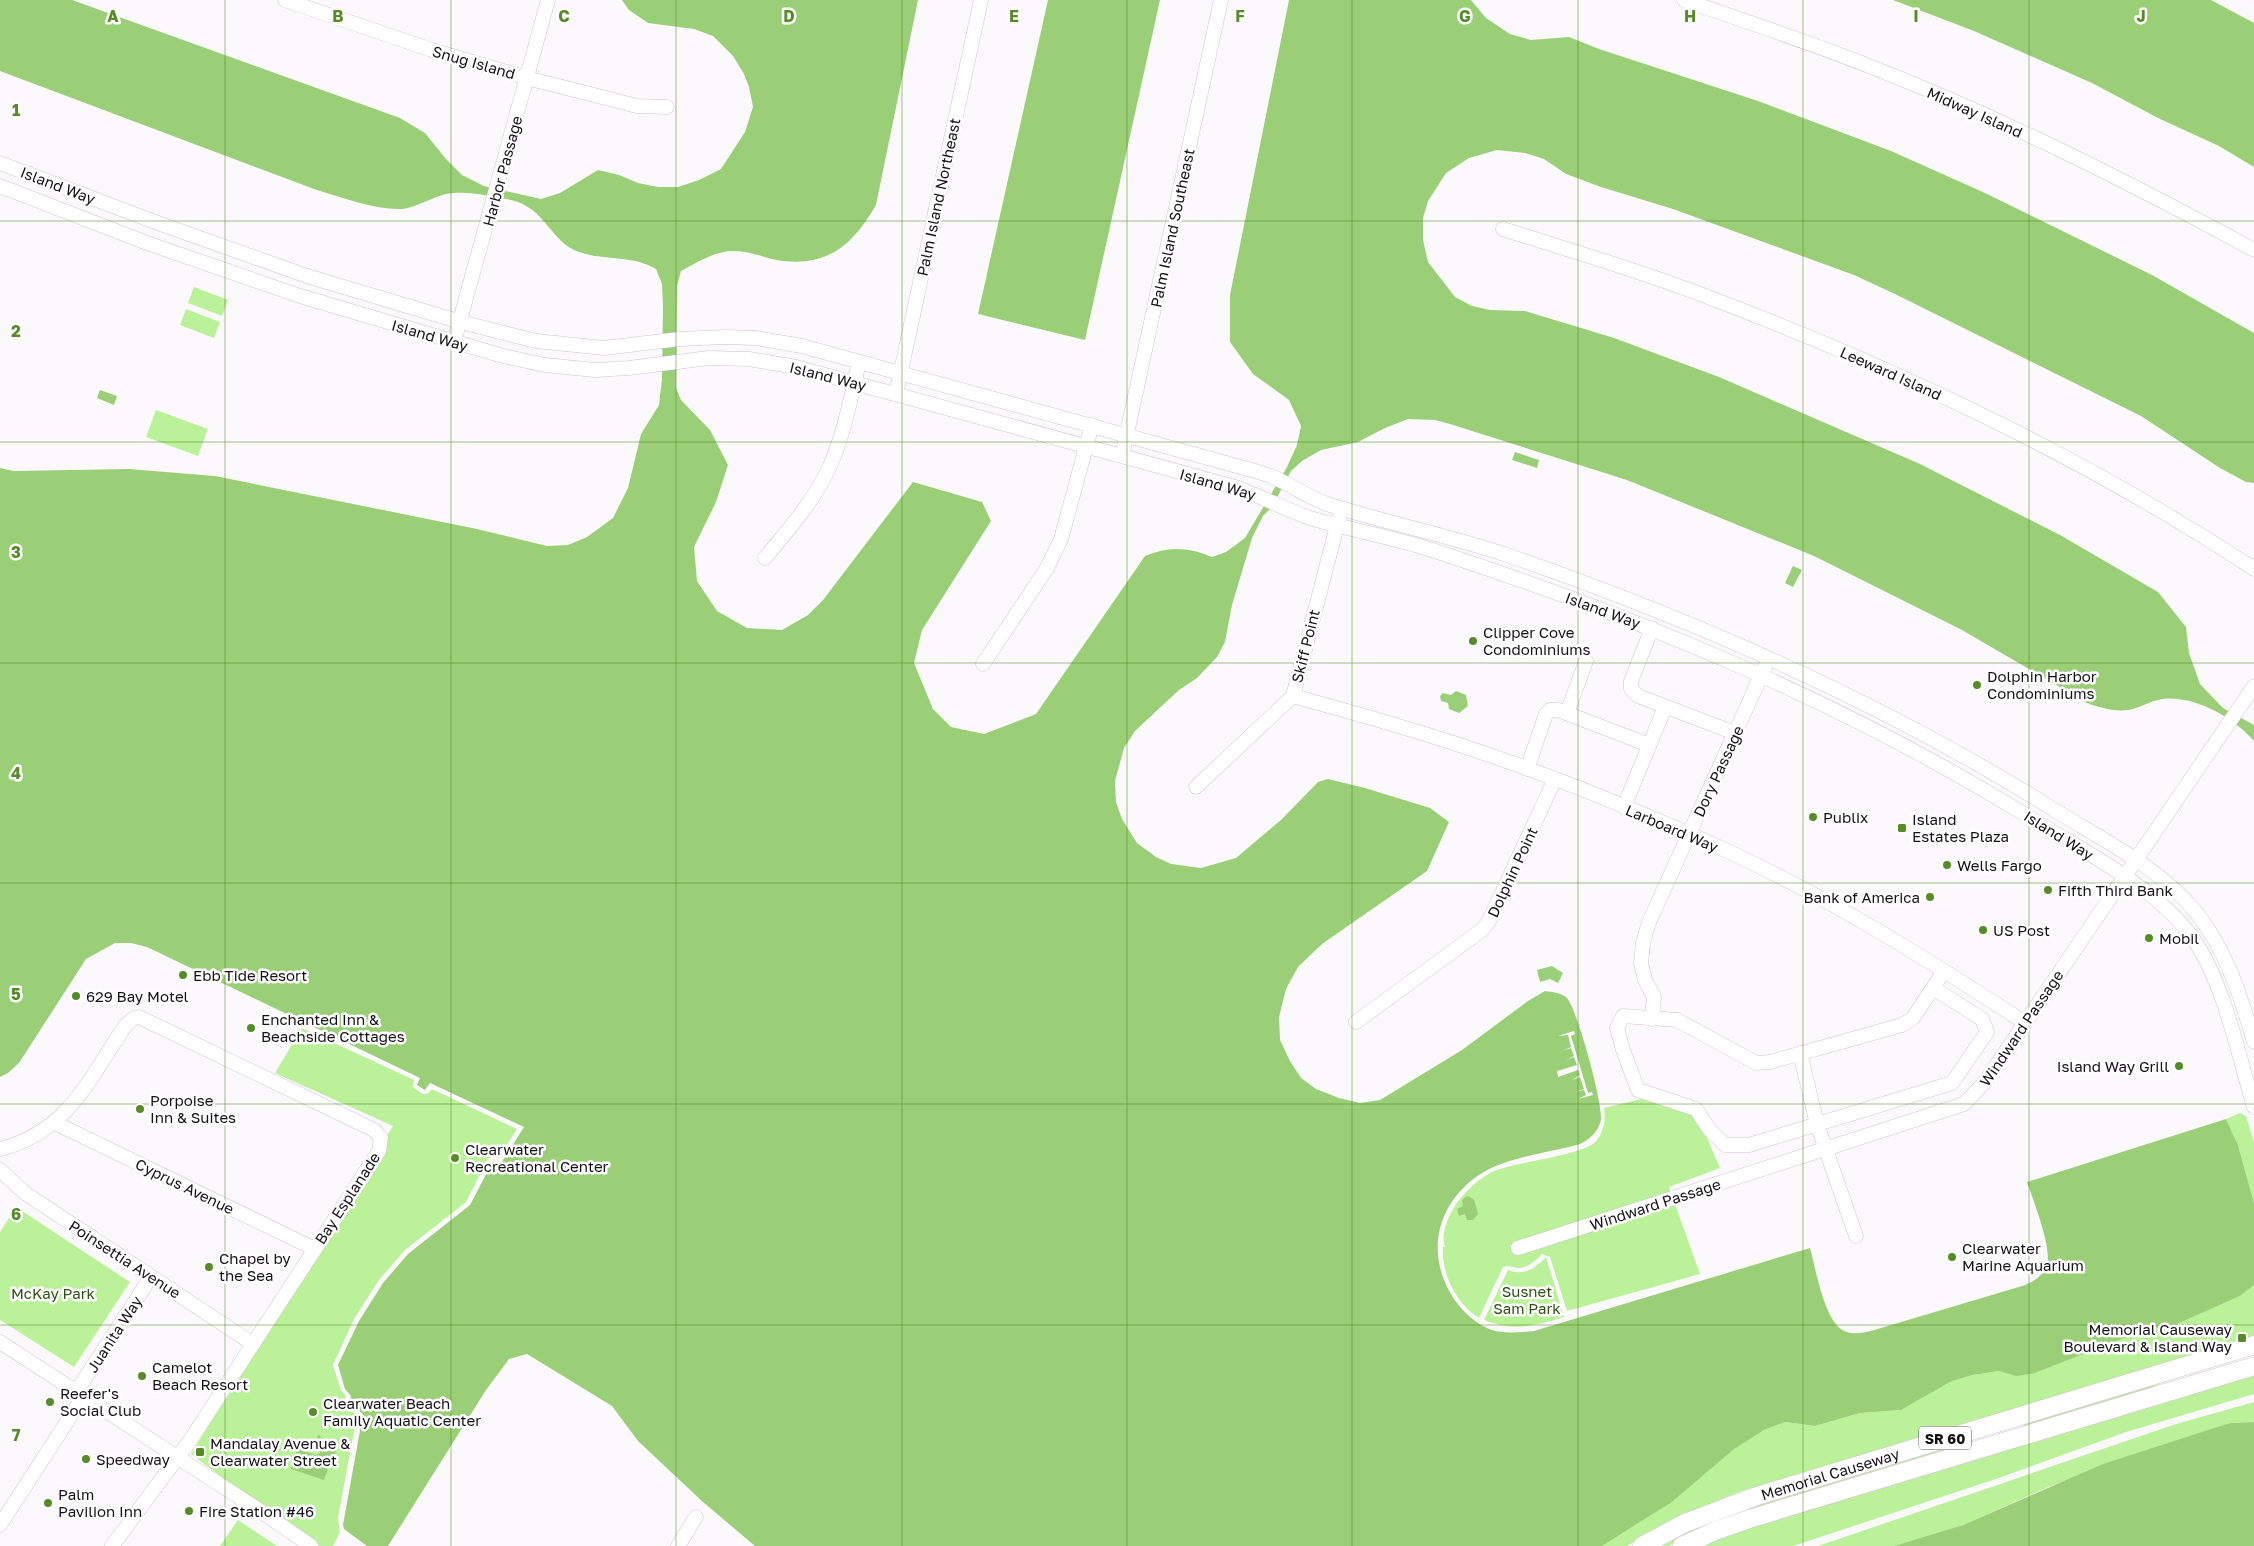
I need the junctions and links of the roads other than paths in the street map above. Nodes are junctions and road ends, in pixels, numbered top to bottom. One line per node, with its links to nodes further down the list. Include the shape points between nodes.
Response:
1 (285, 0): 6 (street, Snug Island)
2 (548, 0): 6 (street, Harbor Passage)
3 (981, 0): 19 (street, Palm Island Northeast)
4 (1221, 0): 23 (street, Palm Island Southeast)
5 (1684, 0): 15 (street, Midway Island, via 1870,66 1975,110 2082,160)
6 (527, 78): 7 (street, Snug Island, via 638,106); 16 (street, Harbor Passage)
7 (667, 107)
8 (0, 163): 10 (street, Island Way)
9 (0, 186): 11 (street, Island Way)
10 (65, 189): 11 (street); 12 (street, Island Way)
11 (58, 209): 14 (street, Island Way)
12 (156, 222): 14 (street); 16 (street, Island Way, via 307,276)
13 (1503, 229): 29 (street, Leeward Island, via 1706,296 1920,385 2120,487)
14 (148, 242): 17 (street, Island Way, via 300,296)
15 (2254, 250)
16 (461, 322): 17 (street, Harbor Passage); 18 (street, Island Way, via 536,341 576,347 604,348 680,338 756,338 802,346)
17 (454, 342): 20 (street, Island Way, via 504,356 569,368 604,369 709,358 749,359 796,367)
18 (859, 362): 19 (street, Island Way); 20 (street)
19 (900, 373): 21 (street, Palm Island Northeast); 22 (street, Island Way)
20 (854, 383): 21 (street, Island Way); 28 (street, via 829,468 815,493)
21 (896, 394): 24 (street, Island Way)
22 (1092, 425): 23 (street, Island Way); 24 (street)
23 (1127, 435): 25 (street, Palm Island Southeast); 26 (street, Island Way, via 1272,477 1310,497)
24 (1086, 446): 25 (street, Island Way); 35 (street, via 1061,539 1047,568)
25 (1122, 456): 27 (street, Island Way, via 1261,496 1307,517)
26 (1342, 508): 27 (street, Skiff Point); 30 (street, Island Way, via 1442,535)
27 (1337, 525): 31 (street, Island Way, via 1427,549); 38 (street, Skiff Point)
28 (765, 558)
29 (2254, 569)
30 (1582, 581): 31 (street); 33 (street, Island Way)
31 (1575, 599): 32 (street, Island Way)
32 (1652, 628): 36 (street, Island Way); 39 (street, via 1631,681 1631,689 1638,696)
33 (1769, 657): 36 (street, Dory Passage); 48 (street, Island Way, via 1933,739 2026,792)
34 (1586, 660): 40 (street)
35 (983, 664)
36 (1762, 674): 41 (street, Dory Passage); 49 (street, Island Way, via 1924,756)
37 (2254, 686): 48 (street, Windward Passage)
38 (1292, 696): 43 (street, Larboard Way, via 1399,726); 45 (street, Skiff Point)
39 (1665, 707): 41 (street); 42 (street)
40 (1567, 713): 42 (street); 43 (street, via 1550,710 1546,714)
41 (1735, 734): 47 (street, Dory Passage)
42 (1649, 745): 46 (street)
43 (1527, 769): 44 (street, Larboard Way)
44 (1555, 779): 46 (street, Larboard Way); 53 (street, Dolphin Point, via 1482,930)
45 (1196, 787)
46 (1624, 807): 47 (street, Larboard Way)
47 (1689, 835): 50 (street, Larboard Way, via 1790,882); 52 (street, Dory Passage, via 1642,943 1641,962 1645,980 1654,997)
48 (2136, 862): 49 (street, Windward Passage); 55 (street, Island Way, via 2182,897 2211,933 2234,976)
49 (2125, 877): 54 (street, Windward Passage); 57 (street, Island Way, via 2174,917 2205,959 2217,986)
50 (1944, 971): 51 (street); 54 (street, Larboard Way)
51 (1933, 988): 56 (street, via 1913,1018 1902,1025); 59 (street, via 1982,1019 1986,1032 1952,1083)
52 (1652, 1019): 56 (street, via 1677,1020 1756,1064); 59 (street, via 1623,1016 1617,1028 1638,1090 1696,1109 1725,1145 1749,1145)
53 (1356, 1022)
54 (2024, 1022): 61 (street, Windward Passage, via 1982,1086 1964,1104)
55 (2254, 1042)
56 (1800, 1053): 59 (street)
57 (2254, 1107)
58 (55, 1123): 60 (street, Bay Esplanade, via 36,1135); 65 (street, Cyprus Avenue); 65 (street, Bay Esplanade, via 77,1098 125,1026 134,1018 144,1019 374,1130 381,1138 380,1151)
59 (1818, 1124): 61 (street)
60 (0, 1149)
61 (1826, 1150): 63 (street); 64 (street, Windward Passage)
62 (0, 1170): 66 (street, Poinsettia Avenue, via 24,1193)
63 (1856, 1236)
64 (1518, 1248)
65 (315, 1249): 68 (street, Bay Esplanade)
66 (151, 1277): 68 (street, Poinsettia Avenue); 71 (street, Juanita Way)
67 (0, 1342): 71 (street)
68 (253, 1344): 74 (street, Bay Esplanade)
69 (2254, 1345): 72 (main road, Memorial Causeway / SR 60)
70 (2254, 1366): 73 (main road, Memorial Causeway / SR 60)
71 (79, 1394): 74 (street); 76 (street, Juanita Way)
72 (1990, 1425): 73 (street); 80 (main road, Memorial Causeway / SR 60, via 1715,1510)
73 (1996, 1444): 81 (main road, Memorial Causeway / SR 60, via 1749,1519)
74 (178, 1457): 77 (street, Bay Esplanade); 78 (street)
75 (696, 1518): 79 (street)
76 (0, 1525)
77 (112, 1546)
78 (311, 1546)
79 (678, 1546)
80 (1642, 1546)
81 (1682, 1546)

